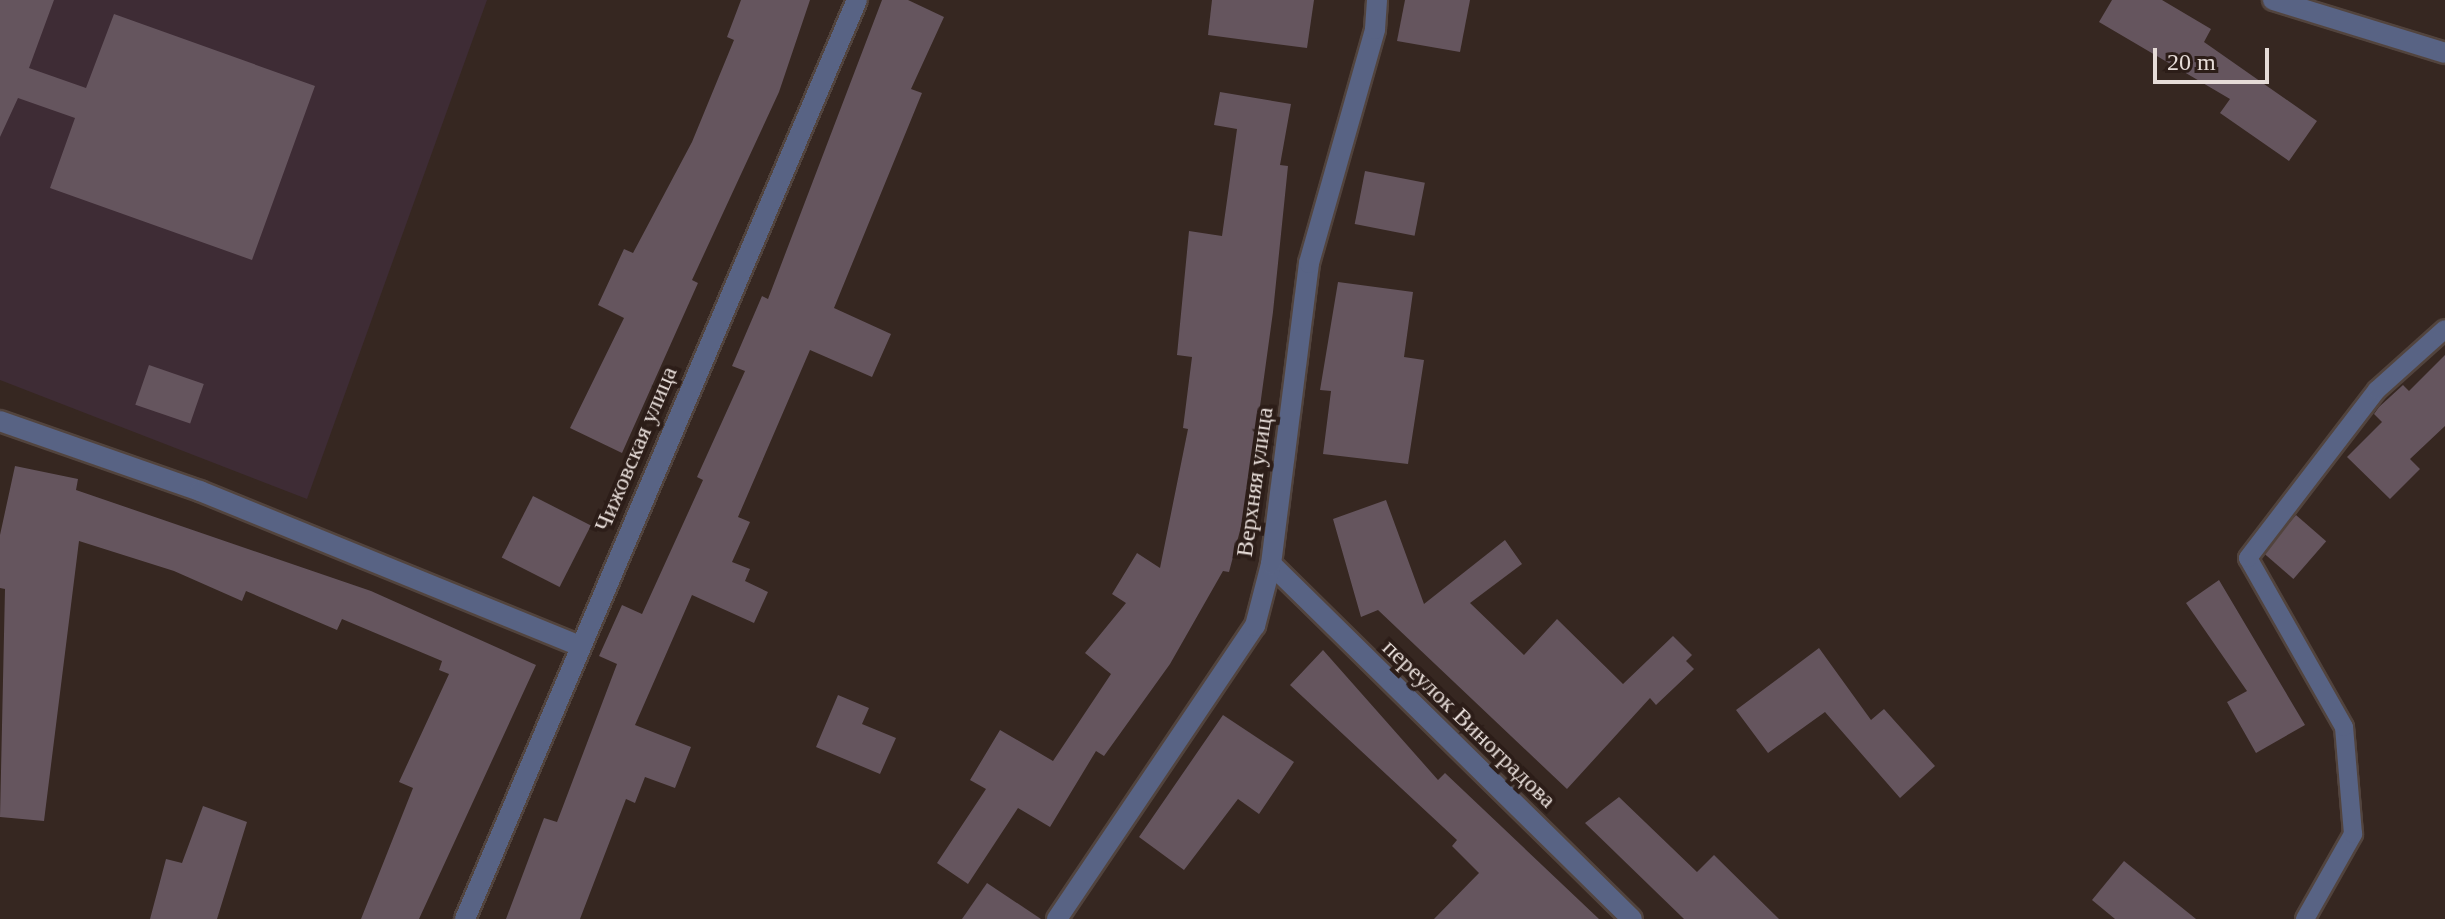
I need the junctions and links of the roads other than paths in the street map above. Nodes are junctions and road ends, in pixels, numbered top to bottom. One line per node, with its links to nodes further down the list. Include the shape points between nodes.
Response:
1 (857, 0): 8 (street, Чижовская улица)
2 (1377, 0): 7 (street, Верхняя улица, via 1375,29 1309,263)
3 (2273, 0): 4 (street)
4 (2445, 53)
5 (2445, 329): 12 (lane, via 2377,390 2248,558 2344,727 2353,834)
6 (0, 421): 8 (street, via 200,491)
7 (1271, 564): 10 (street, Верхняя улица, via 1255,626); 11 (street, переулок Виноградова)
8 (579, 646): 9 (street, Чижовская улица)
9 (465, 919)
10 (1057, 919)
11 (1632, 919)
12 (2305, 919)

